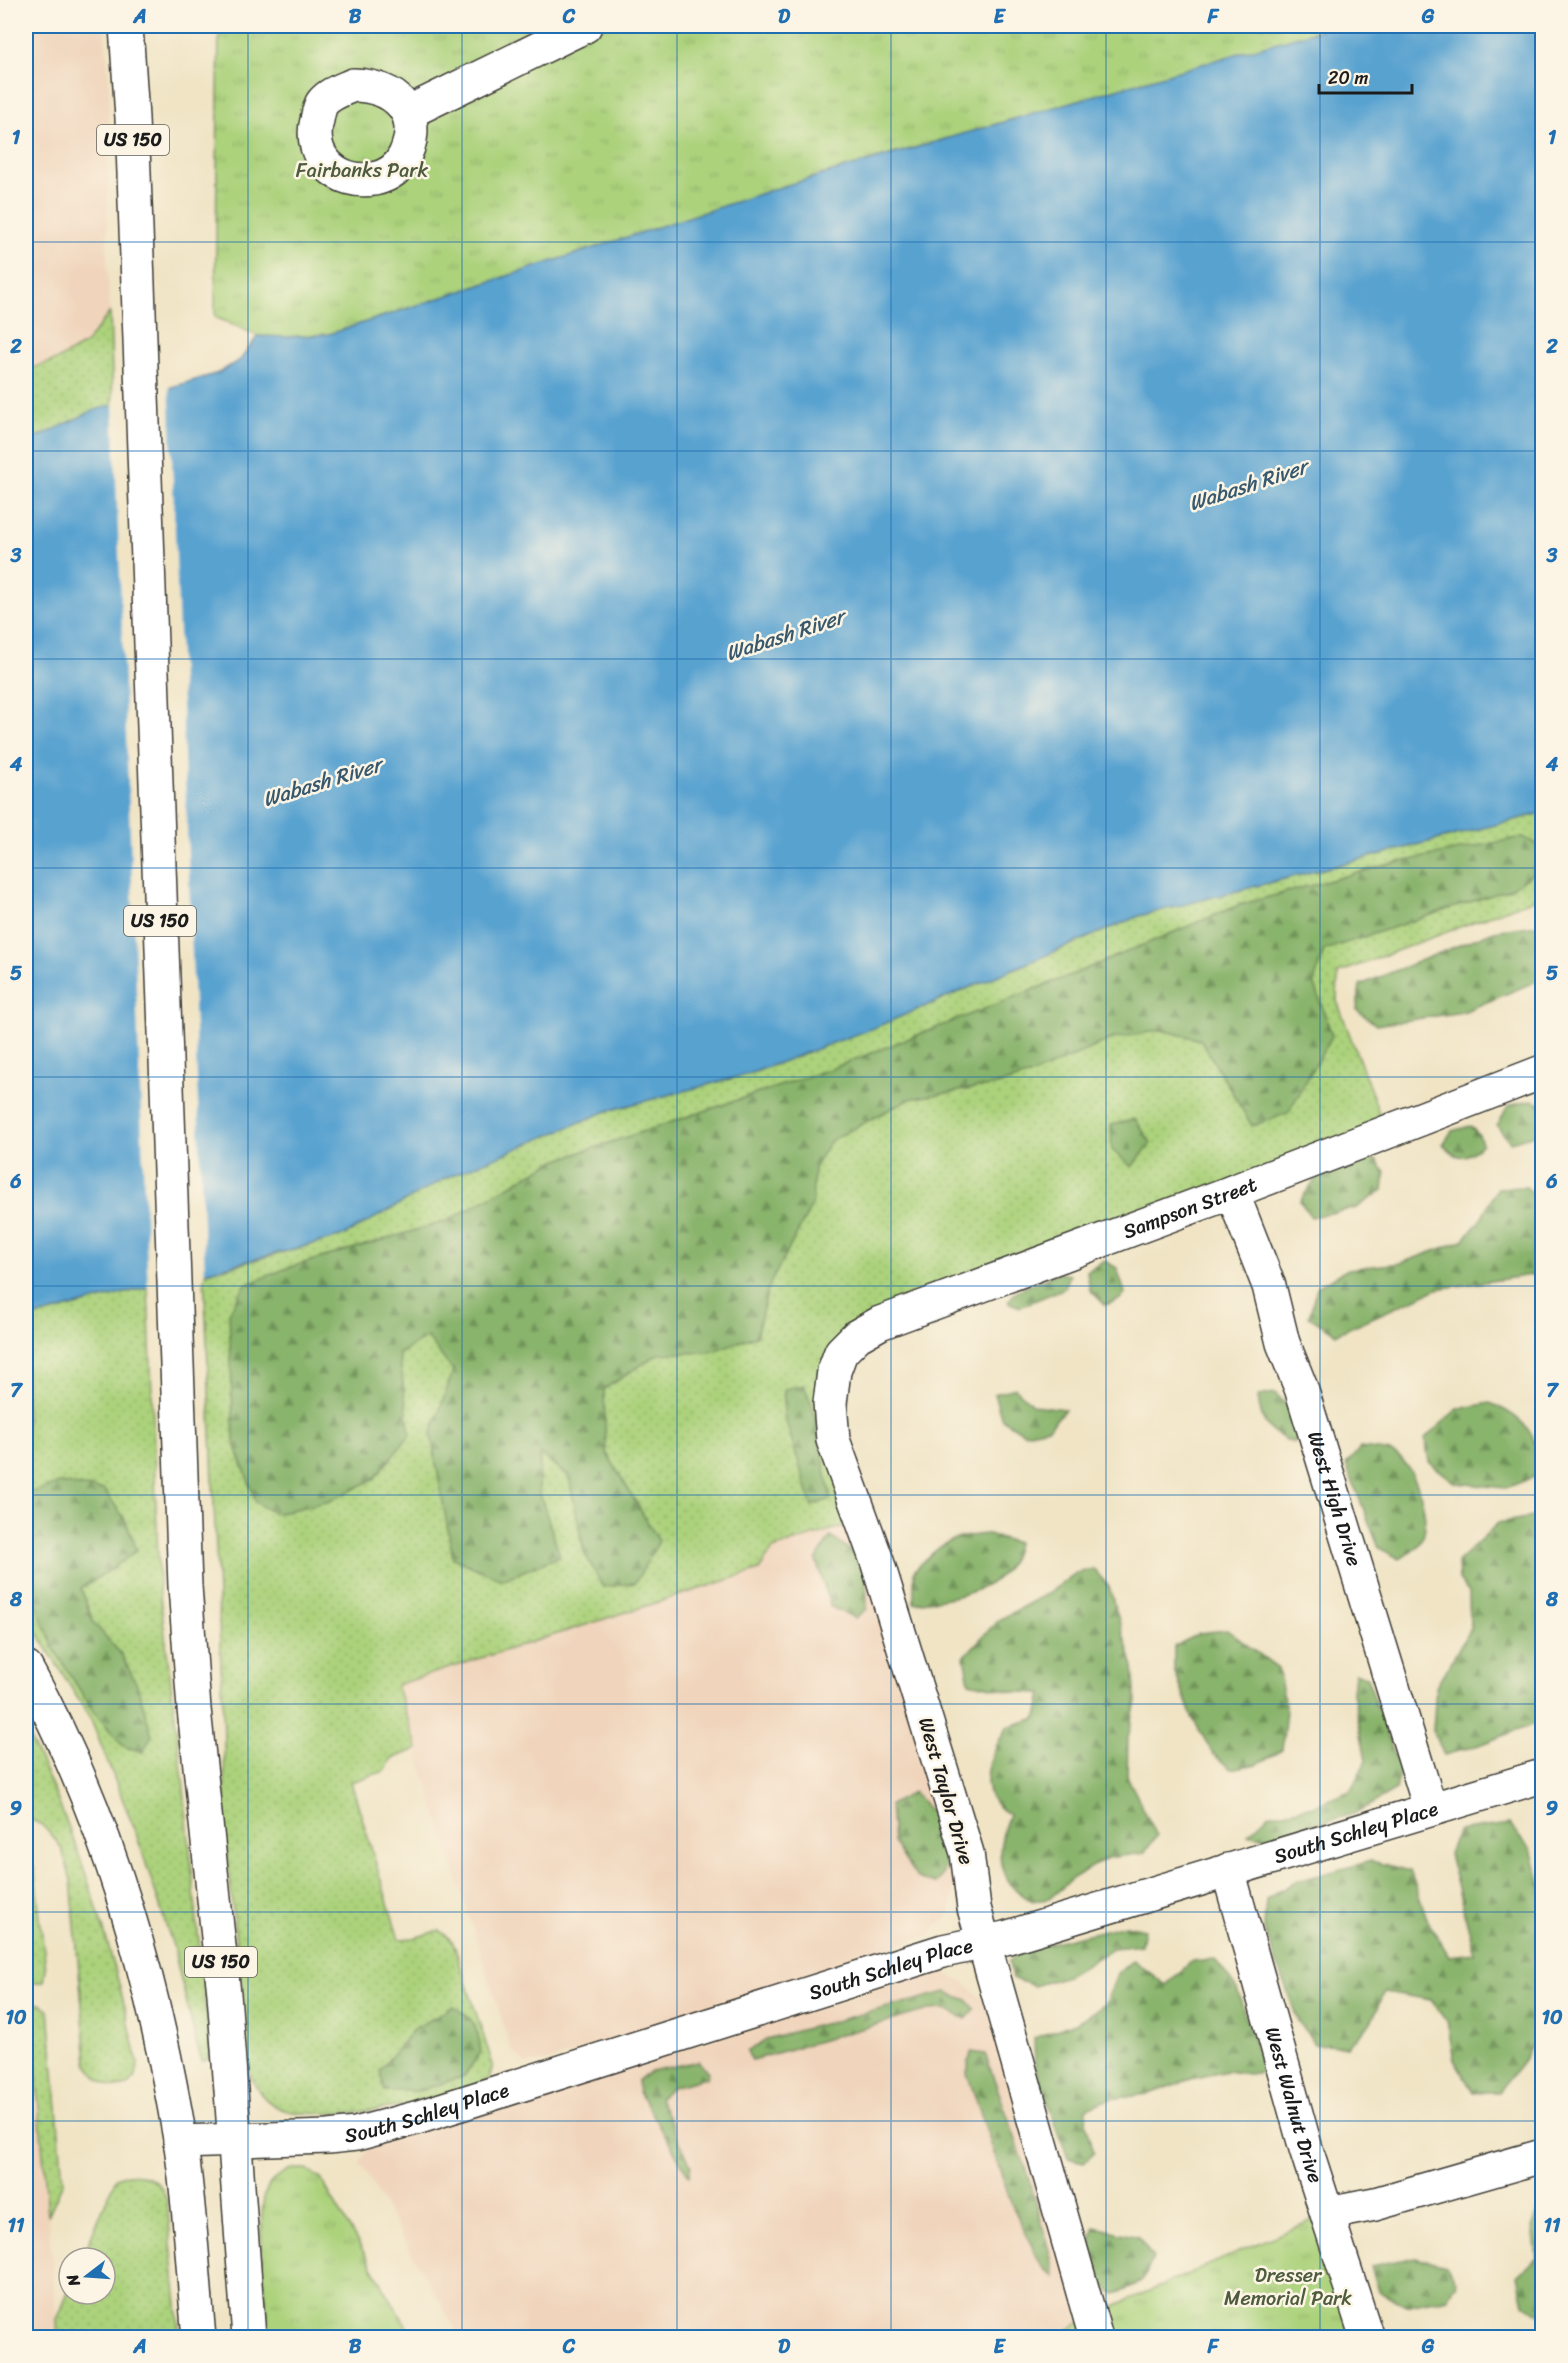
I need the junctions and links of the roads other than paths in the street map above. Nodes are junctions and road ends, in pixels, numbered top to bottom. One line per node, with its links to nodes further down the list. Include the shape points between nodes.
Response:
1 (126, 26): 12 (street, US 150, via 185,1586)
2 (585, 26): 3 (street)
3 (409, 112)
4 (1542, 1072): 5 (street, Sampson Street)
5 (1232, 1192): 6 (street, Sampson Street, via 880,1323 857,1336); 9 (street, West High Drive, via 1269,1286 1283,1343 1304,1399)
6 (841, 1352): 11 (street, West Taylor Drive, via 830,1402 833,1440 877,1561 967,1853 974,1908)
7 (26, 1668): 13 (street, via 62,1742 106,1850 150,1992)
8 (1542, 1776): 9 (street, South Schley Place)
9 (1430, 1808): 10 (street, South Schley Place)
10 (1228, 1870): 11 (street, South Schley Place); 15 (street, West Walnut Drive, via 1306,2150)
11 (984, 1942): 12 (street, South Schley Place, via 943,1951 386,2126 328,2137); 18 (street, West Taylor Drive)
12 (236, 2140): 13 (street, South Schley Place); 17 (street, US 150)
13 (180, 2142): 16 (street)
14 (1542, 2156): 15 (street, via 1376,2204)
15 (1328, 2213): 19 (street, West Walnut Drive)
16 (199, 2337)
17 (249, 2337)
18 (1096, 2337)
19 (1367, 2337)

